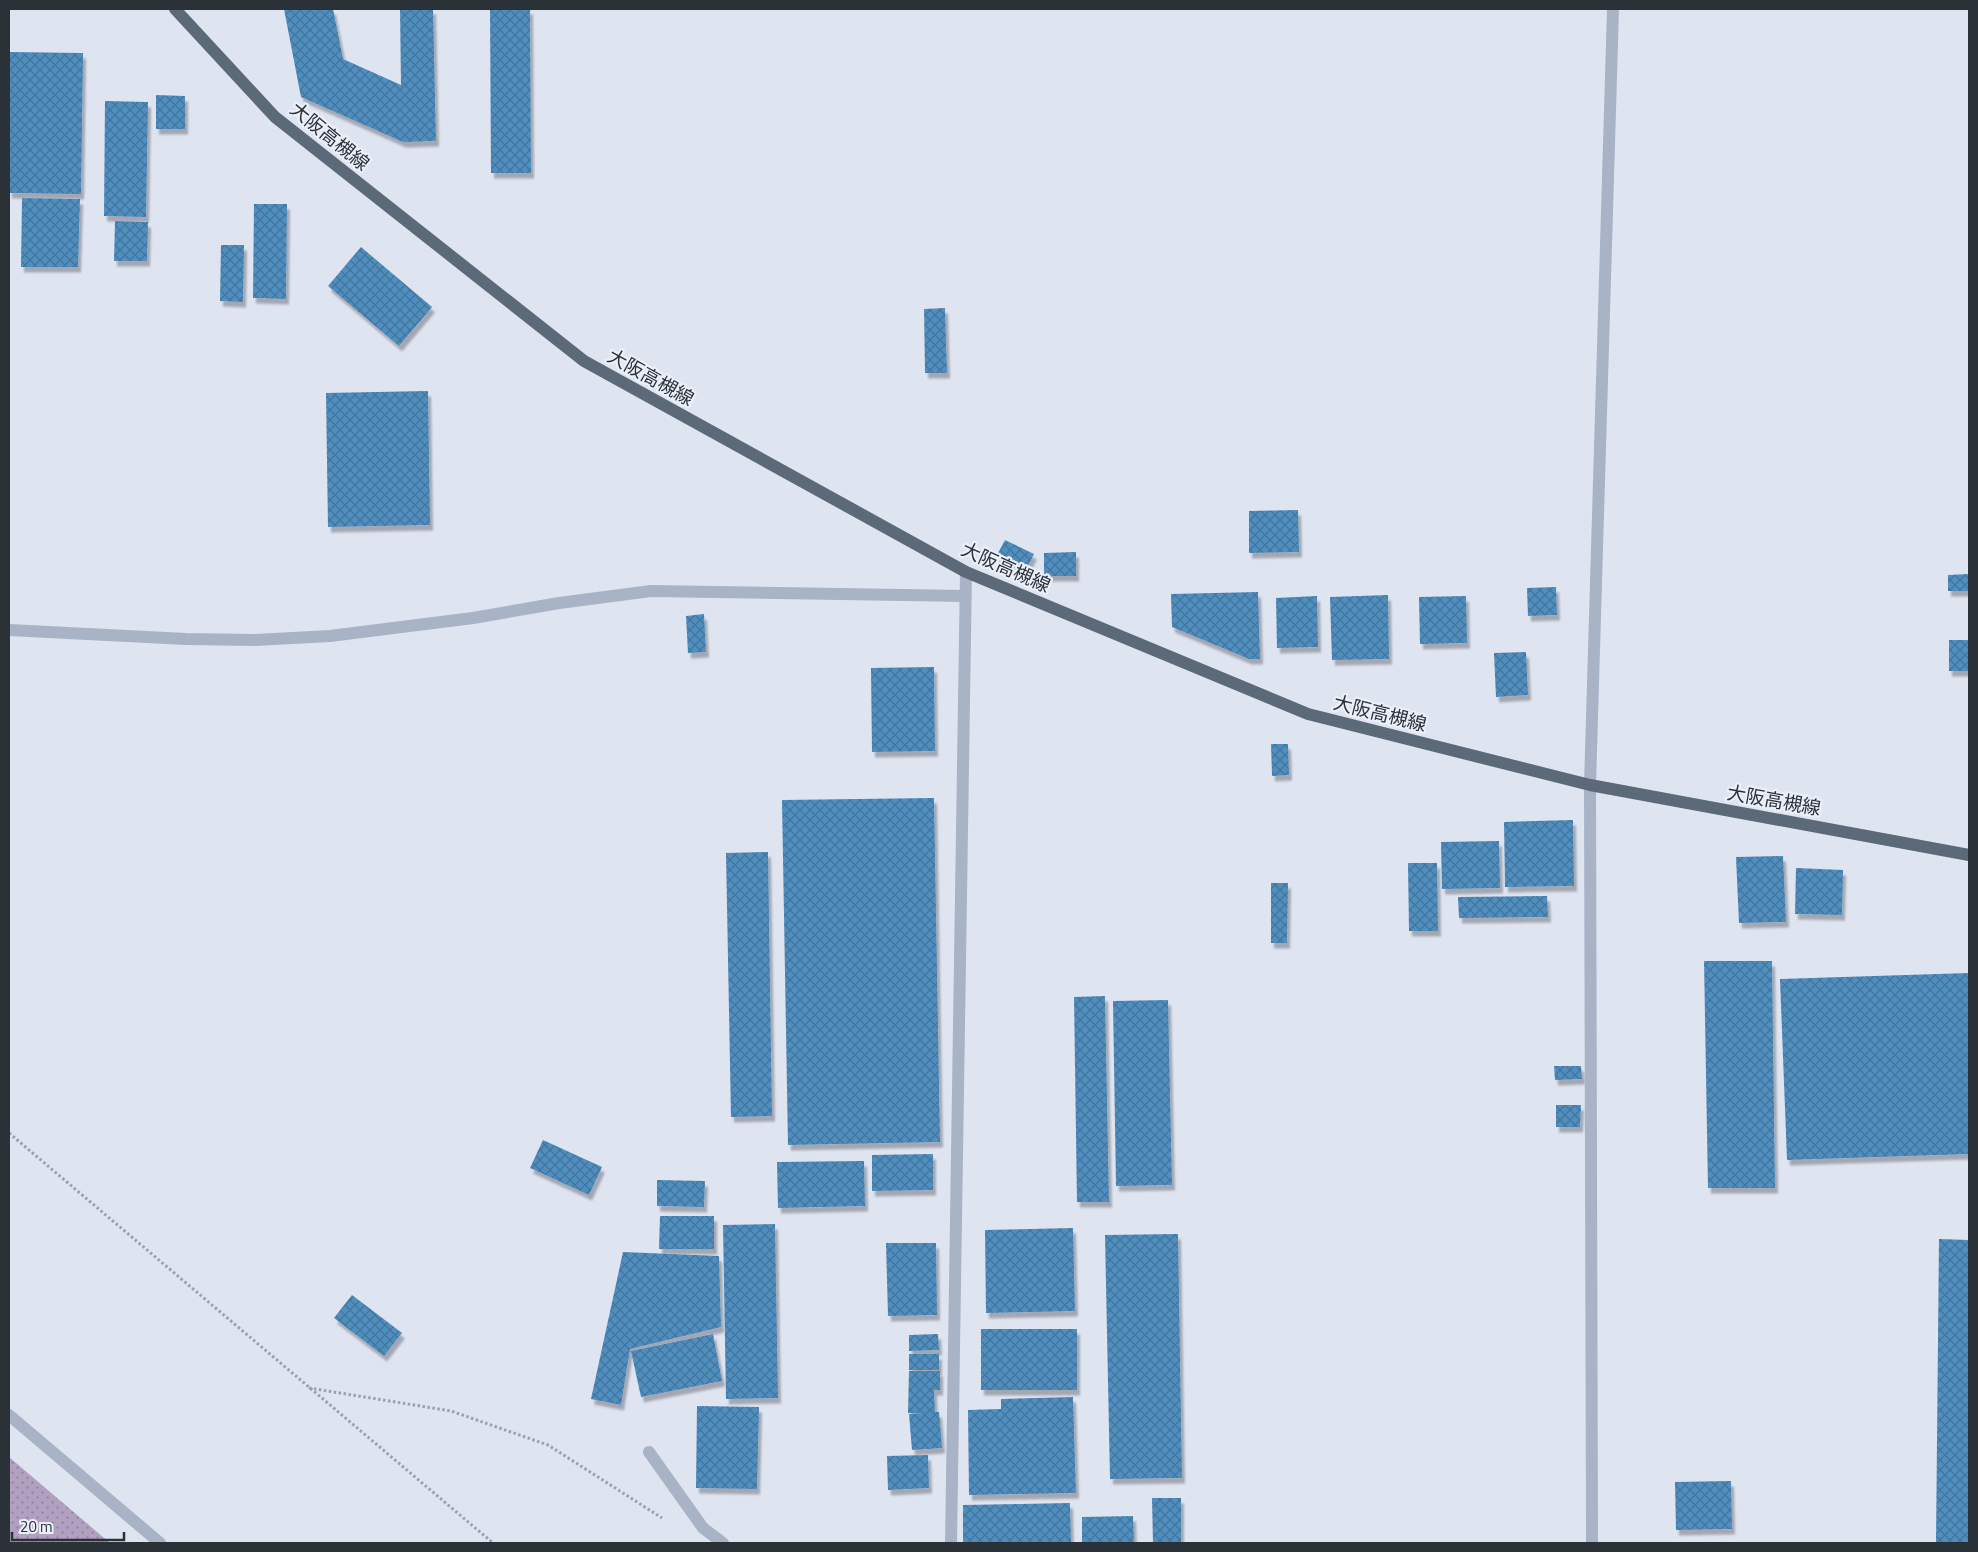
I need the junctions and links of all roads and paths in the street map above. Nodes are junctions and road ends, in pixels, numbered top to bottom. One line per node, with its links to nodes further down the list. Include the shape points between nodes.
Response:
1 (176, 9): 3 (main road, 大阪高槻線, via 275,117 584,362)
2 (1613, 9): 6 (street)
3 (966, 572): 4 (street); 6 (main road, 大阪高槻線, via 1308,714)
4 (965, 596): 5 (street, via 650,591 366,632 255,640); 16 (street)
5 (9, 630)
6 (1590, 785): 7 (main road, 大阪高槻線); 17 (street)
7 (1969, 855)
8 (9, 1133): 9 (path)
9 (309, 1388): 12 (path, via 451,1410 548,1445 686,1533); 14 (path)
10 (9, 1415): 13 (street)
11 (649, 1452): 12 (street)
12 (703, 1528): 15 (street)
13 (160, 1543)
14 (493, 1543)
15 (723, 1543)
16 (951, 1543)
17 (1592, 1543)

